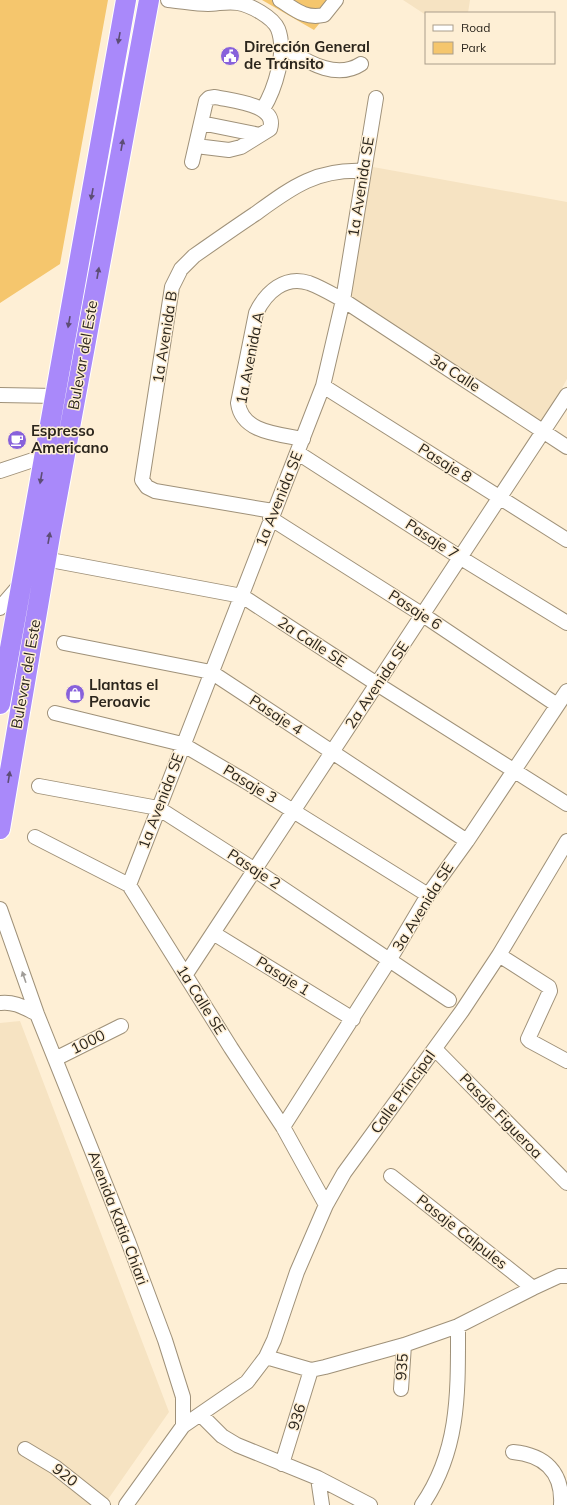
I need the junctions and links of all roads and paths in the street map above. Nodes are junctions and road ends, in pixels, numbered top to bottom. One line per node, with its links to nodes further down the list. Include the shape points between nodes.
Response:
1 (126, 0): 20 (highway, Bulevar del Este, one-way to 20)
2 (149, 0): 31 (highway, Bulevar del Este, one-way to 2)
3 (168, 0): 6 (street, via 208,4)
4 (280, 0): 5 (street, via 306,16 314,17 324,15)
5 (336, 0)
6 (233, 1): 7 (street, via 264,14 278,28)
7 (282, 47): 8 (street, via 318,66 339,71 356,68); 10 (street, via 276,79)
8 (361, 64)
9 (376, 98): 15 (street, 1a Avenida SE)
10 (263, 108): 11 (street, via 215,97 209,98); 12 (street, via 272,123 270,129)
11 (201, 123): 12 (street); 13 (street)
12 (260, 136): 13 (street, via 229,150)
13 (196, 146): 14 (street)
14 (192, 162)
15 (363, 171): 16 (street, 1a Avenida SE); 28 (street, 1a Avenida B, via 350,170 320,175 295,186 194,256 181,269 172,286 142,480 147,487 155,491)
16 (343, 300): 17 (street, 1a Avenida SE); 21 (street, 3a Calle); 22 (street, 1a Avenida A, via 308,283 290,281 271,292 256,313 238,403 239,410 246,422 254,426 276,434)
17 (323, 386): 22 (street, 1a Avenida SE); 27 (street, Pasaje 8)
18 (0, 395): 20 (street)
19 (567, 395): 21 (street, 2a Avenida SE)
20 (56, 396): 25 (highway, Bulevar del Este)
21 (544, 432): 23 (street, 3a Calle); 27 (street, 2a Avenida SE)
22 (303, 439): 24 (street, 1a Avenida SE)
23 (567, 447)
24 (298, 453): 28 (street, 1a Avenida SE); 30 (street, Pasaje 7)
25 (45, 456): 26 (street); 32 (highway, Bulevar del Este, one-way to 32)
26 (0, 471)
27 (501, 498): 29 (street, Pasaje 8); 30 (street, 2a Avenida SE)
28 (272, 514): 33 (street, 1a Avenida SE); 35 (street, Pasaje 6)
29 (567, 540)
30 (461, 558): 35 (street, 2a Avenida SE); 36 (street, Pasaje 7)
31 (45, 559): 33 (street, 2a Calle SE); 44 (highway, Bulevar del Este)
32 (23, 581): 34 (street); 41 (highway, Bulevar del Este); 44 (highway, via 30,583 33,588 17,687)
33 (242, 596): 38 (street, 1a Avenida SE); 39 (street, 2a Calle SE)
34 (0, 608)
35 (423, 615): 39 (street, 2a Avenida SE); 42 (street, Pasaje 6)
36 (567, 623)
37 (64, 643): 38 (street, Pasaje 4)
38 (211, 672): 45 (street, 1a Avenida SE); 46 (street, Pasaje 4)
39 (377, 684): 46 (street, 2a Avenida SE); 47 (street, 2a Calle SE)
40 (567, 690): 42 (street, 3a Avenida SE)
41 (0, 704)
42 (558, 705): 47 (street, 3a Avenida SE)
43 (55, 713): 45 (street, Pasaje 3)
44 (19, 717): 52 (highway, Bulevar del Este, one-way to 44)
45 (182, 744): 50 (street, 1a Avenida SE); 51 (street, Pasaje 3)
46 (333, 752): 51 (street, 2a Avenida SE); 54 (street, Pasaje 4)
47 (513, 771): 49 (street, 2a Calle SE); 54 (street, 3a Avenida SE)
48 (39, 786): 50 (street, Pasaje 2)
49 (567, 804)
50 (158, 808): 56 (street, Pasaje 2); 57 (street, 1a Avenida SE)
51 (294, 811): 56 (street, 2a Avenida SE); 58 (street, Pasaje 3)
52 (0, 829)
53 (35, 837): 57 (street)
54 (467, 841): 58 (street, 3a Avenida SE)
55 (567, 841): 61 (street, Calle Principal)
56 (255, 870): 60 (street, 2a Avenida SE); 62 (street, Pasaje 2)
57 (129, 885): 63 (street, 1a Calle SE)
58 (428, 895): 62 (street, 3a Avenida SE)
59 (0, 909): 66 (street, Avenida Katia Chiari, one-way to 59)
60 (213, 933): 63 (street, 2a Avenida SE); 67 (street, Pasaje 1)
61 (499, 955): 69 (street, Calle Principal); 71 (street, via 549,987 550,992 528,1039)
62 (390, 959): 64 (street, Pasaje 2); 67 (street, 3a Avenida SE)
63 (186, 974): 72 (street, 1a Calle SE, via 231,1048)
64 (450, 1000)
65 (0, 1003): 66 (street, via 14,1003)
66 (37, 1014): 70 (street, Avenida Katia Chiari)
67 (352, 1019): 72 (street, 3a Avenida SE)
68 (121, 1026): 70 (street, 1000)
69 (435, 1049): 74 (street, Pasaje Figueroa); 75 (street, Calle Principal, via 344,1173)
70 (55, 1059): 84 (street, Avenida Katia Chiari, via 165,1340 183,1397)
71 (567, 1061)
72 (284, 1127): 75 (street, 1a Calle SE)
73 (391, 1176): 77 (street, Pasaje Calpules)
74 (567, 1183)
75 (326, 1205): 80 (street, Calle Principal, via 297,1272)
76 (567, 1276): 77 (street, via 559,1276)
77 (532, 1288): 78 (street)
78 (458, 1326): 79 (street); 93 (street, via 458,1377 452,1440 443,1468)
79 (404, 1345): 81 (street); 82 (street, 935)
80 (266, 1357): 81 (street); 83 (street, Calle Principal, via 247,1382)
81 (311, 1370): 87 (street, 936)
82 (401, 1389)
83 (201, 1415): 84 (street, Calle Principal); 87 (street, via 222,1436)
84 (183, 1426): 90 (street)
85 (25, 1448): 89 (street, 920, via 55,1467)
86 (514, 1452): 94 (street, via 529,1453 548,1464 558,1478 562,1494)
87 (282, 1464): 88 (street)
88 (318, 1482): 91 (street); 92 (street)
89 (103, 1505)
90 (126, 1505)
91 (322, 1505)
92 (370, 1505)
93 (422, 1505)
94 (561, 1505)

